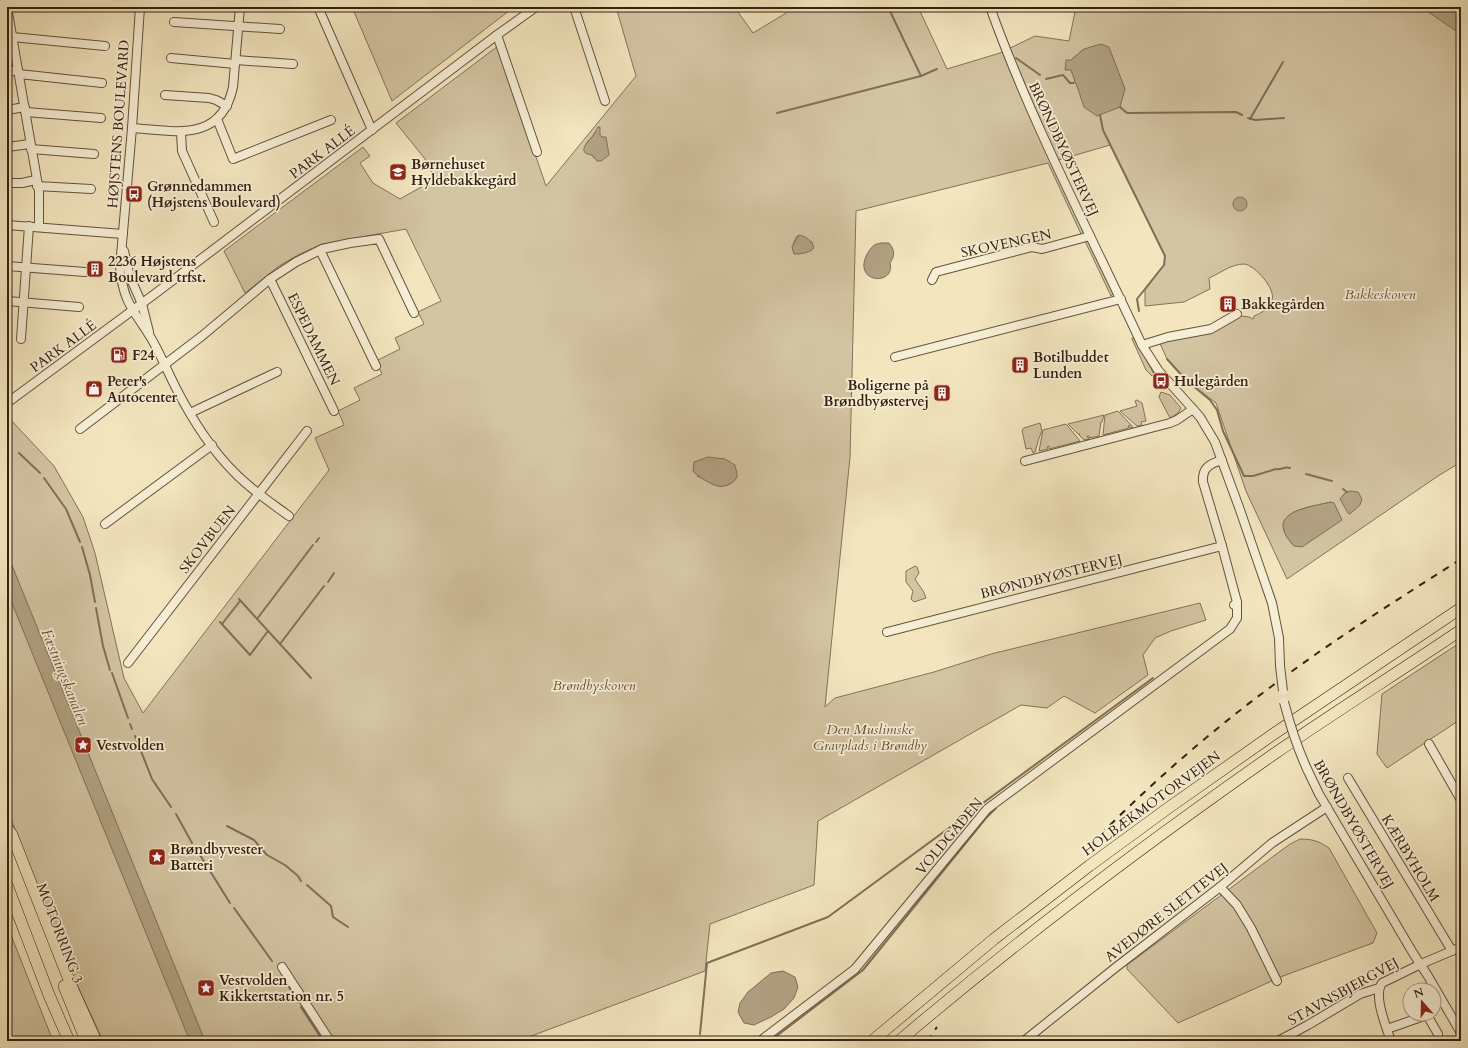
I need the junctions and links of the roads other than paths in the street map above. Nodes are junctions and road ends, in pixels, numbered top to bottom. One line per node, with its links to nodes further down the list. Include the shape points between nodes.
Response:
1 (7, 7): 11 (street)
2 (140, 7): 28 (street, HØJSTENS BOULEVARD)
3 (240, 7): 9 (street)
4 (318, 7): 29 (street)
5 (536, 7): 12 (street, PARK ALLÉ)
6 (574, 7): 21 (street)
7 (990, 7): 43 (street, BRØNDBYØSTERVEJ, via 1022,91)
8 (174, 22): 9 (street)
9 (238, 27): 10 (street); 15 (street)
10 (280, 29)
11 (10, 34): 13 (street); 18 (street)
12 (497, 35): 29 (street, PARK ALLÉ); 33 (street)
13 (105, 46)
14 (171, 58): 15 (street)
15 (235, 62): 16 (street); 22 (street, via 233,87)
16 (293, 64)
17 (7, 72): 18 (street)
18 (19, 72): 19 (street); 23 (street)
19 (102, 83)
20 (165, 95): 22 (street, via 209,98)
21 (605, 101)
22 (227, 106): 26 (street)
23 (25, 109): 24 (street); 25 (street); 31 (street)
24 (7, 110)
25 (101, 118)
26 (217, 119): 27 (street, via 233,159); 30 (street, via 197,130)
27 (330, 120)
28 (132, 128): 30 (street); 42 (street, HØJSTENS BOULEVARD)
29 (372, 130): 54 (street, PARK ALLÉ)
30 (181, 132): 38 (street, via 182,151)
31 (31, 146): 32 (street); 34 (street); 36 (street)
32 (7, 147)
33 (537, 152)
34 (94, 154)
35 (7, 182): 36 (street)
36 (37, 183): 37 (street); 41 (street)
37 (91, 189)
38 (214, 222)
39 (7, 225): 40 (street)
40 (29, 226): 41 (street); 47 (street)
41 (39, 227): 42 (street)
42 (123, 234): 44 (street, HØJSTENS BOULEVARD)
43 (1090, 236): 50 (street, SKOVENGEN, via 1042,249 1032,247 936,272); 51 (street, BRØNDBYØSTERVEJ)
44 (123, 243): 54 (street, HØJSTENS BOULEVARD, via 130,277); 56 (street, HØJSTENS BOULEVARD, via 121,282)
45 (320, 250): 49 (street); 57 (street, via 379,238); 64 (street)
46 (7, 266): 47 (street)
47 (26, 268): 48 (street); 53 (street)
48 (85, 272)
49 (270, 279): 63 (street, via 202,336); 68 (street, ESPEDAMMEN)
50 (932, 280)
51 (1121, 299): 61 (street, BRØNDBYØSTERVEJ); 62 (street)
52 (7, 302): 53 (street)
53 (23, 303): 55 (street); 60 (street)
54 (142, 304): 56 (street, PARK ALLÉ); 59 (street, HØJSTENS BOULEVARD)
55 (79, 307)
56 (132, 311): 59 (street, HØJSTENS BOULEVARD); 66 (street, PARK ALLÉ)
57 (414, 313)
58 (1237, 314): 61 (street, via 1211,329)
59 (151, 338): 63 (street)
60 (21, 339)
61 (1142, 345): 67 (street, BRØNDBYØSTERVEJ, via 1158,370)
62 (894, 357)
63 (164, 363): 69 (street); 70 (street)
64 (376, 366)
65 (277, 372): 69 (street)
66 (7, 403)
67 (1193, 409): 73 (street, BRØNDBYØSTERVEJ, via 1215,442); 74 (street, via 1170,423)
68 (334, 411)
69 (190, 413): 72 (street)
70 (80, 429)
71 (307, 431): 75 (street, SKOVBUEN)
72 (212, 445): 75 (street, via 234,472); 77 (street)
73 (1222, 460): 78 (street, via 1207,466 1202,477); 86 (street, BRØNDBYØSTERVEJ, bridge, via 1272,603 1279,638 1284,702 1290,726 1297,748)
74 (1025, 461)
75 (259, 493): 76 (street); 82 (street, SKOVBUEN)
76 (289, 516)
77 (105, 524)
78 (1222, 546): 81 (street, BRØNDBYØSTERVEJ); 106 (street, VOLDGADEN, via 1237,618 1230,629 987,809 855,969)
79 (1461, 608): 107 (highway, HOLBÆKMOTORVEJEN, via 1289,724 1089,866 994,939)
80 (1461, 630): 108 (highway, via 1184,817 1013,947)
81 (886, 632)
82 (128, 663)
83 (1429, 744): 85 (street)
84 (1348, 778): 92 (street, KÆRBYHOLM)
85 (1461, 800)
86 (1327, 807): 90 (street, AVEDØRE SLETTEVEJ, via 1272,843); 93 (street, BRØNDBYØSTERVEJ)
87 (7, 828): 104 (highway)
88 (7, 836): 103 (highway, MOTORRING 3)
89 (7, 885): 97 (highway)
90 (1220, 887): 95 (street, via 1237,905 1251,928); 109 (street, AVEDØRE SLETTEVEJ)
91 (1461, 947): 92 (street, STAVNSBJERGVEJ)
92 (1452, 952): 93 (street, STAVNSBJERGVEJ)
93 (1421, 964): 96 (street, STAVNSBJERGVEJ, via 1384,981); 99 (street, BRØNDBYØSTERVEJ)
94 (282, 967): 105 (street)
95 (1277, 981)
96 (1379, 988): 98 (street, via 1378,997); 110 (street, STAVNSBJERGVEJ, via 1360,994)
97 (50, 995): 101 (highway); 102 (highway)
98 (1387, 1029): 100 (street, via 1427,1015); 111 (street)
99 (1461, 1033)
100 (1438, 1034)
101 (65, 1041)
102 (69, 1041)
103 (86, 1041)
104 (96, 1041)
105 (330, 1041)
106 (760, 1041)
107 (872, 1041)
108 (899, 1041)
109 (1024, 1041)
110 (1279, 1041)
111 (1391, 1041)

